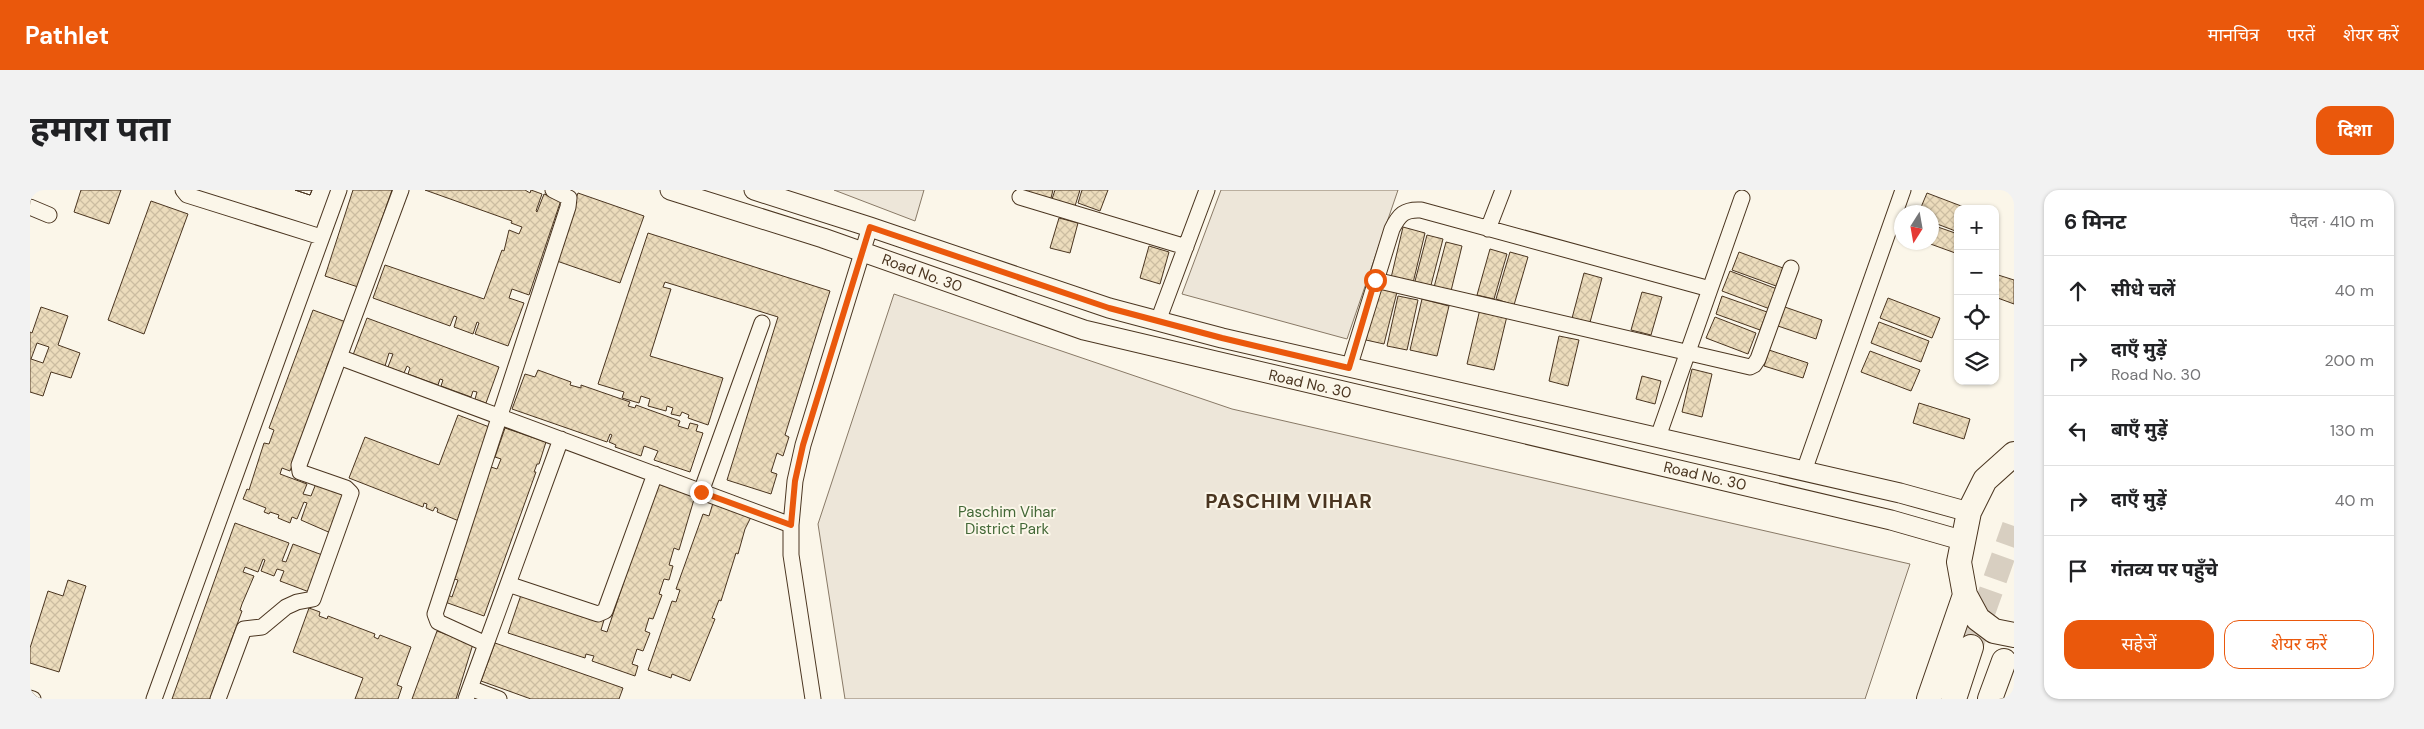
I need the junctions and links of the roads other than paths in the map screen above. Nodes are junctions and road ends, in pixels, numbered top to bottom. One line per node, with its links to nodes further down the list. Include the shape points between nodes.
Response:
1 (183, 190): 16 (street, via 187,195)
2 (339, 190): 16 (street)
3 (401, 190): 25 (street)
4 (553, 190): 27 (street, via 567,195 568,207)
5 (670, 190): 18 (street, Road No. 30)
6 (754, 190): 14 (street, Road No. 30)
7 (1207, 190): 17 (street)
8 (1503, 190): 15 (street)
9 (1903, 190): 31 (street)
10 (1020, 197): 17 (street)
11 (1742, 198): 21 (street)
12 (30, 207): 13 (street)
13 (49, 215)
14 (870, 227): 18 (street); 22 (street, Road No. 30, via 1109,308)
15 (1488, 229): 20 (street, via 1421,210 1410,210 1399,215 1392,228); 21 (street)
16 (321, 237): 46 (street)
17 (1186, 247): 22 (street)
18 (862, 252): 36 (street, Road No. 30, via 1084,330); 37 (street, via 803,445 795,481)
19 (1790, 268): 24 (street, via 1754,366)
20 (1375, 280): 24 (street); 26 (street)
21 (1710, 289): 24 (street)
22 (1158, 321): 26 (street, Road No. 30)
23 (762, 323): 33 (street)
24 (1687, 354): 28 (street)
25 (339, 357): 27 (street); 47 (street, via 298,469 350,490 347,506 314,599 286,607 262,627 244,629)
26 (1349, 368): 28 (street, Road No. 30)
27 (500, 417): 29 (street); 42 (street, via 435,614 438,622)
28 (1658, 437): 31 (street, Road No. 30)
29 (561, 440): 32 (street); 39 (street)
30 (2014, 453): 35 (main road, via 1985,480)
31 (1804, 471): 34 (street, Road No. 30)
32 (655, 474): 33 (street); 39 (street, via 602,614)
33 (701, 492): 37 (street)
34 (1900, 492): 35 (street, Road No. 30); 36 (street)
35 (1969, 512): 38 (main road)
36 (1892, 520): 38 (street, Road No. 30)
37 (791, 525): 49 (street, via 791,555)
38 (1962, 540): 40 (main road, via 1959,562)
39 (508, 584): 42 (street)
40 (1965, 595): 41 (main road, via 1978,619 1994,631); 50 (main road)
41 (2014, 635)
42 (486, 644): 45 (street)
43 (1971, 647): 51 (main road)
44 (2009, 669): 52 (main road); 53 (main road)
45 (468, 694): 48 (street)
46 (154, 699)
47 (218, 699)
48 (500, 699)
49 (813, 699)
50 (1929, 699)
51 (1954, 699)
52 (1990, 699)
53 (2007, 699)

